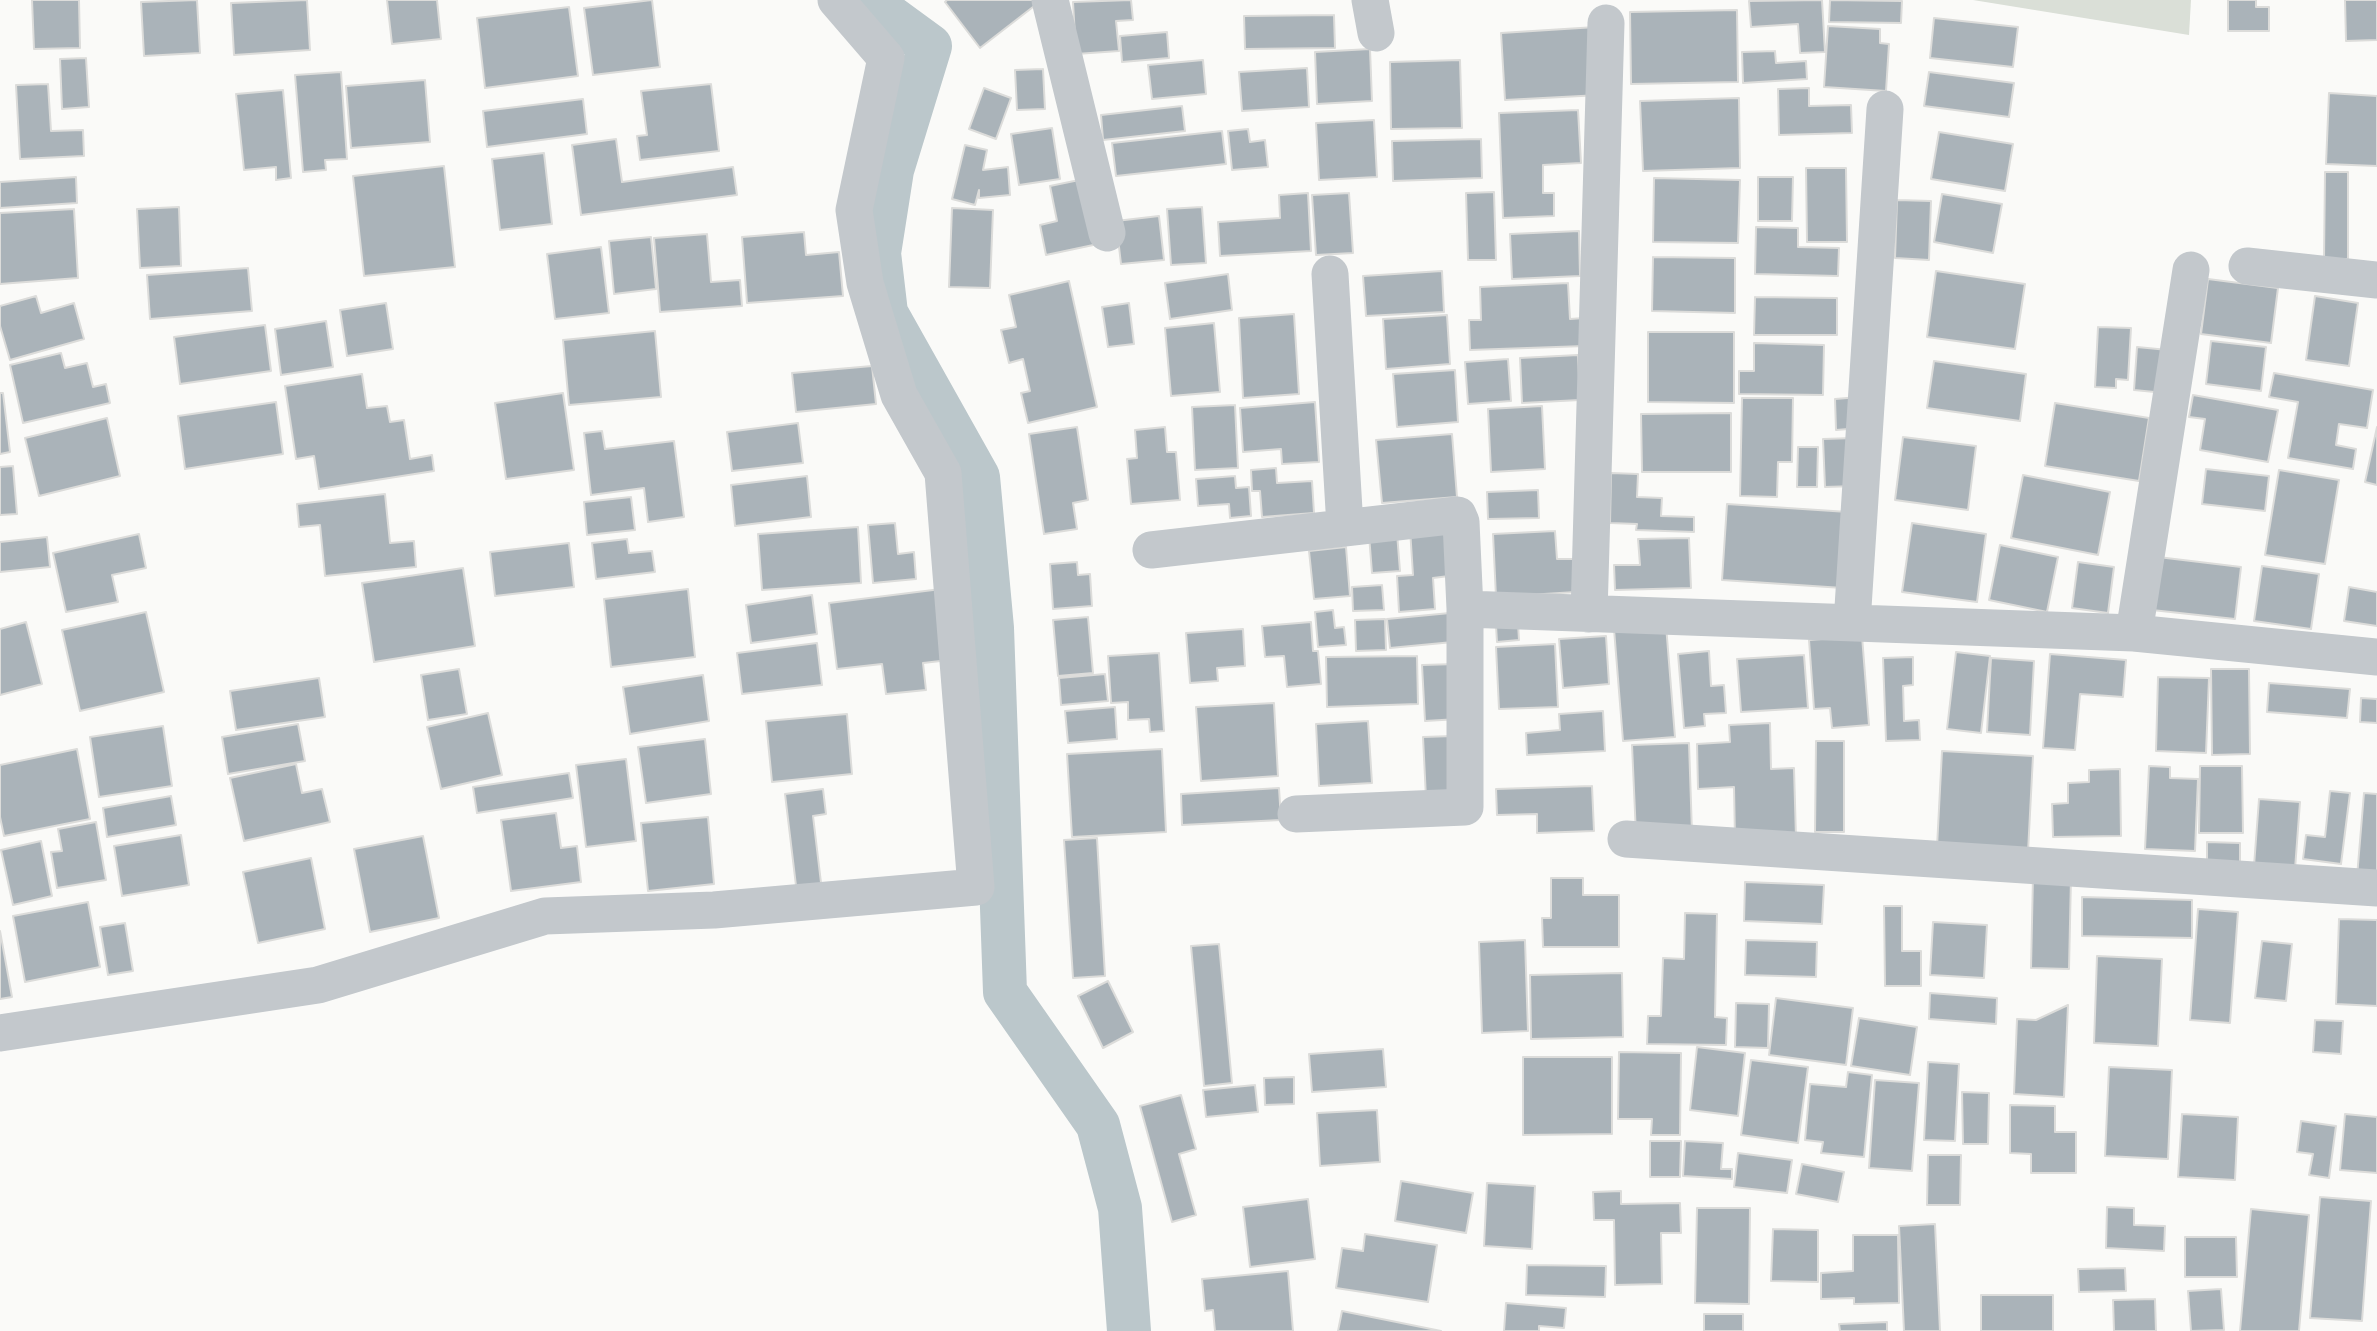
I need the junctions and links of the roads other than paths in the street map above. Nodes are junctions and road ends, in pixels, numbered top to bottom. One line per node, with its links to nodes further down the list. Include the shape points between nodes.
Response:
1 (836, 0): 20 (street, via 886,58 854,210 865,283 899,395 943,473 976,887 714,910 545,916 318,985)
2 (1049, 0): 5 (street)
3 (1606, 23): 13 (street)
4 (1885, 109): 14 (street)
5 (1107, 233)
6 (2247, 266): 9 (street)
7 (2191, 270): 15 (street)
8 (1330, 274): 10 (street)
9 (2377, 280)
10 (1345, 527): 11 (street); 12 (street, via 1458,515)
11 (1151, 550)
12 (1465, 609): 13 (street); 17 (street, via 1465,807)
13 (1589, 614): 14 (street)
14 (1852, 623): 15 (street)
15 (2134, 633): 16 (street)
16 (2377, 657)
17 (1296, 814)
18 (1626, 839): 19 (street)
19 (2377, 888)
20 (0, 1033)

